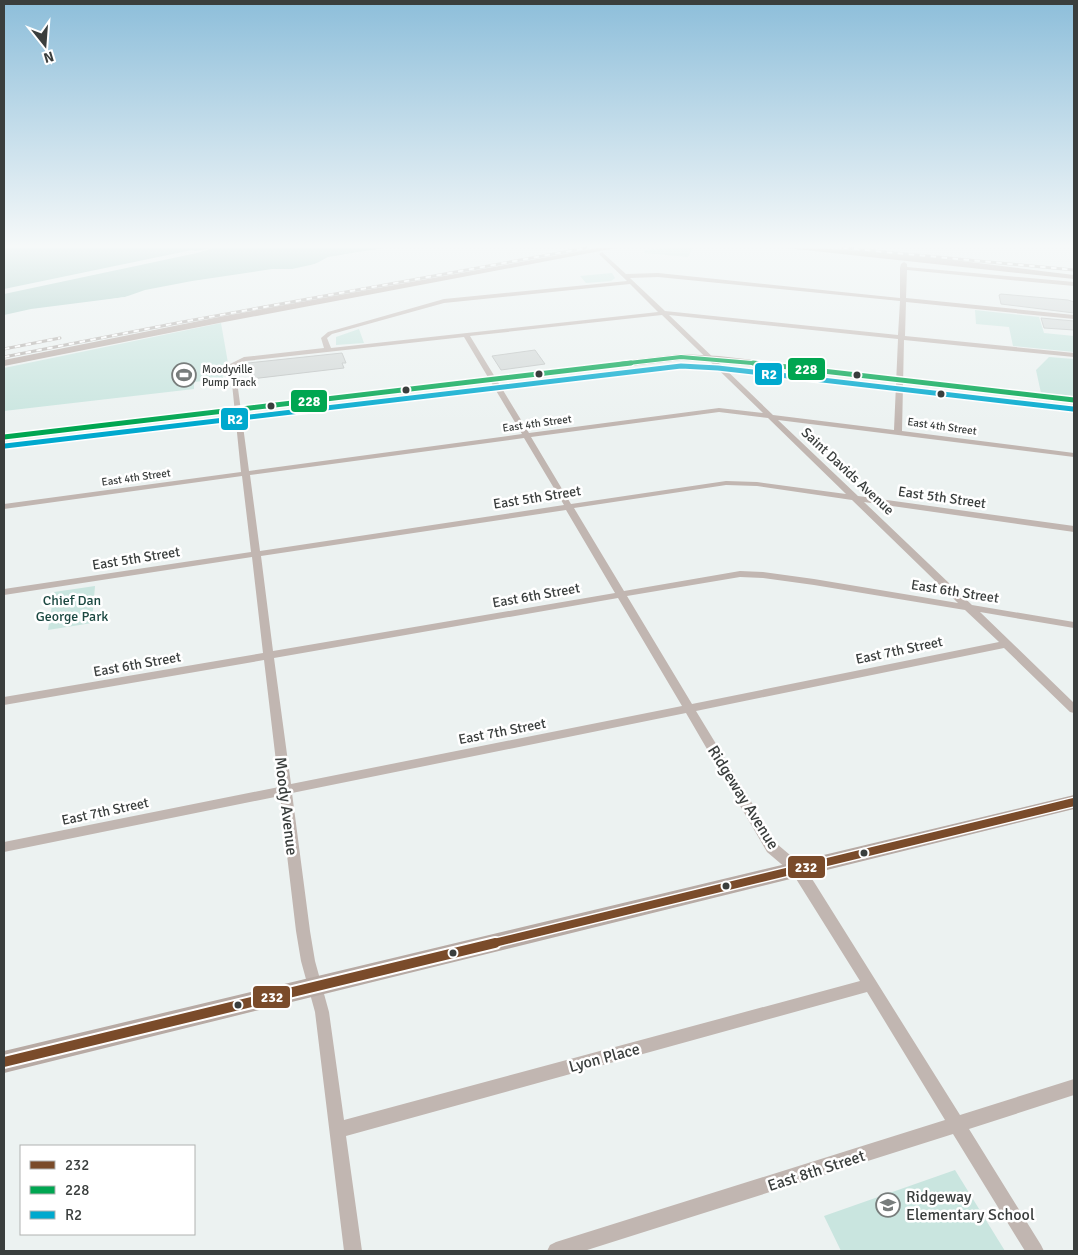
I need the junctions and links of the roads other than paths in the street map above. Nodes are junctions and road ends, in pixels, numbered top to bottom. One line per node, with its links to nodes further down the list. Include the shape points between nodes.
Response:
1 (292, 307): 13 (street)
2 (422, 307): 10 (street, via 330,333 324,338)
3 (657, 307): 6 (street, Saint Davids Avenue)
4 (903, 307): 9 (street)
5 (969, 307): 7 (street)
6 (664, 313): 8 (street); 9 (street); 12 (street, Saint Davids Avenue)
7 (1074, 317)
8 (466, 334): 10 (street); 14 (street, Ridgeway Avenue)
9 (901, 337): 11 (street); 15 (street)
10 (328, 349): 17 (street, Moody Avenue, via 237,361 232,365)
11 (1074, 355)
12 (708, 358): 14 (street, via 671,358); 15 (street); 18 (street, Saint Davids Avenue)
13 (4, 363)
14 (493, 379): 17 (street); 20 (street, Ridgeway Avenue)
15 (900, 380): 16 (street); 19 (street)
16 (1074, 400)
17 (239, 409): 21 (street); 23 (street, Moody Avenue)
18 (768, 416): 19 (street, East 4th Street); 20 (street, East 4th Street, via 710,411); 24 (street, Saint Davids Avenue)
19 (898, 432): 22 (street, East 4th Street)
20 (526, 436): 23 (street, East 4th Street); 26 (street, Ridgeway Avenue)
21 (4, 438)
22 (1074, 455)
23 (246, 474): 25 (street, East 4th Street); 28 (street, Moody Avenue)
24 (856, 498): 26 (street, East 5th Street, via 726,482); 27 (street, East 5th Street); 31 (street, Saint Davids Avenue)
25 (4, 506)
26 (569, 506): 28 (street, East 5th Street); 30 (street, Ridgeway Avenue)
27 (1074, 529)
28 (256, 554): 29 (street, East 5th Street); 34 (street, Moody Avenue)
29 (4, 592)
30 (621, 594): 31 (street, East 6th Street, via 752,574); 34 (street, East 6th Street); 36 (street, Ridgeway Avenue)
31 (970, 608): 32 (street, East 6th Street); 33 (street, Saint Davids Avenue)
32 (1074, 625)
33 (1006, 644): 36 (street, East 7th Street); 37 (street, Saint Davids Avenue)
34 (268, 655): 35 (street, East 6th Street); 38 (street, Moody Avenue)
35 (4, 701)
36 (690, 709): 38 (street, East 7th Street); 41 (street, Ridgeway Avenue, via 772,848)
37 (1074, 709)
38 (285, 790): 40 (street, East 7th Street); 42 (street, Moody Avenue, via 303,931)
39 (1074, 802): 41 (street)
40 (4, 847)
41 (798, 870): 42 (street); 43 (street, Ridgeway Avenue)
42 (314, 985): 44 (street); 47 (street, Moody Avenue, via 322,1012)
43 (870, 985): 46 (street, Ridgeway Avenue); 47 (street, Lyon Place)
44 (4, 1062)
45 (1074, 1087): 46 (street, East 8th Street)
46 (957, 1125): 49 (street, East 8th Street); 50 (street, Ridgeway Avenue)
47 (338, 1130): 48 (street, Moody Avenue)
48 (353, 1251)
49 (556, 1251)
50 (1035, 1251)

